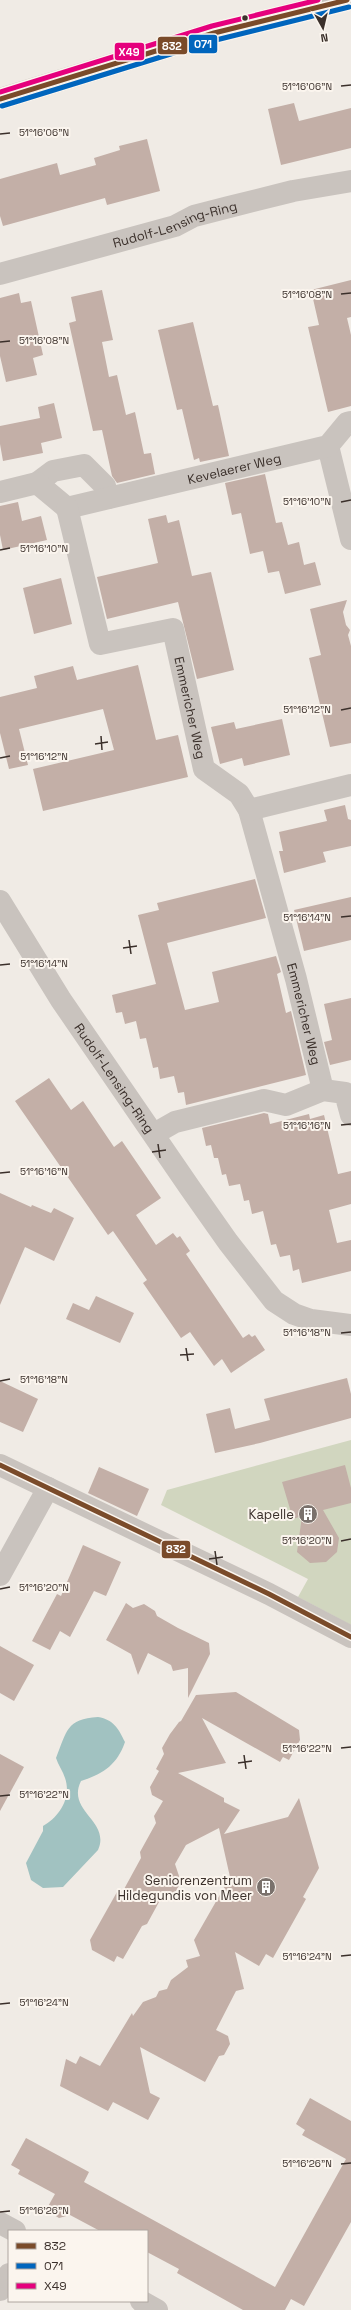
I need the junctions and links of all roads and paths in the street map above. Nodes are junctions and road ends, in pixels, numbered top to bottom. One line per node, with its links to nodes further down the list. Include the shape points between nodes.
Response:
1 (347, 0): 2 (street, via 214,33)
2 (0, 99)
3 (351, 181): 4 (street, Rudolf-Lensing-Ring, via 293,191 194,216 175,226)
4 (0, 274)
5 (351, 422): 6 (street, via 347,423)
6 (328, 446): 9 (street, Kevelaerer Weg); 11 (street)
7 (37, 483): 8 (street); 9 (street, via 53,471 84,465 105,486); 10 (street)
8 (0, 492)
9 (108, 498): 10 (street, Kevelaerer Weg)
10 (67, 508): 13 (street, Emmericher Weg, via 100,644 173,629 204,769 239,794)
11 (351, 539)
12 (351, 785): 13 (street)
13 (249, 810): 15 (street, Emmericher Weg, via 296,979)
14 (0, 901): 17 (street, Rudolf-Lensing-Ring, via 61,1000)
15 (323, 1090): 16 (street, via 345,1093); 17 (street, via 286,1105 264,1100 175,1122)
16 (351, 1115)
17 (154, 1134): 18 (street, Rudolf-Lensing-Ring, via 228,1242 274,1301 294,1314 311,1320)
18 (351, 1325)
19 (0, 1465): 20 (street)
20 (48, 1488): 21 (street); 22 (street, via 269,1594)
21 (0, 1575)
22 (351, 1637)
23 (0, 2223): 24 (street)
24 (13, 2230)
25 (8, 2276): 26 (street)
26 (0, 2290)
27 (143, 2302): 28 (street)
28 (158, 2310)

